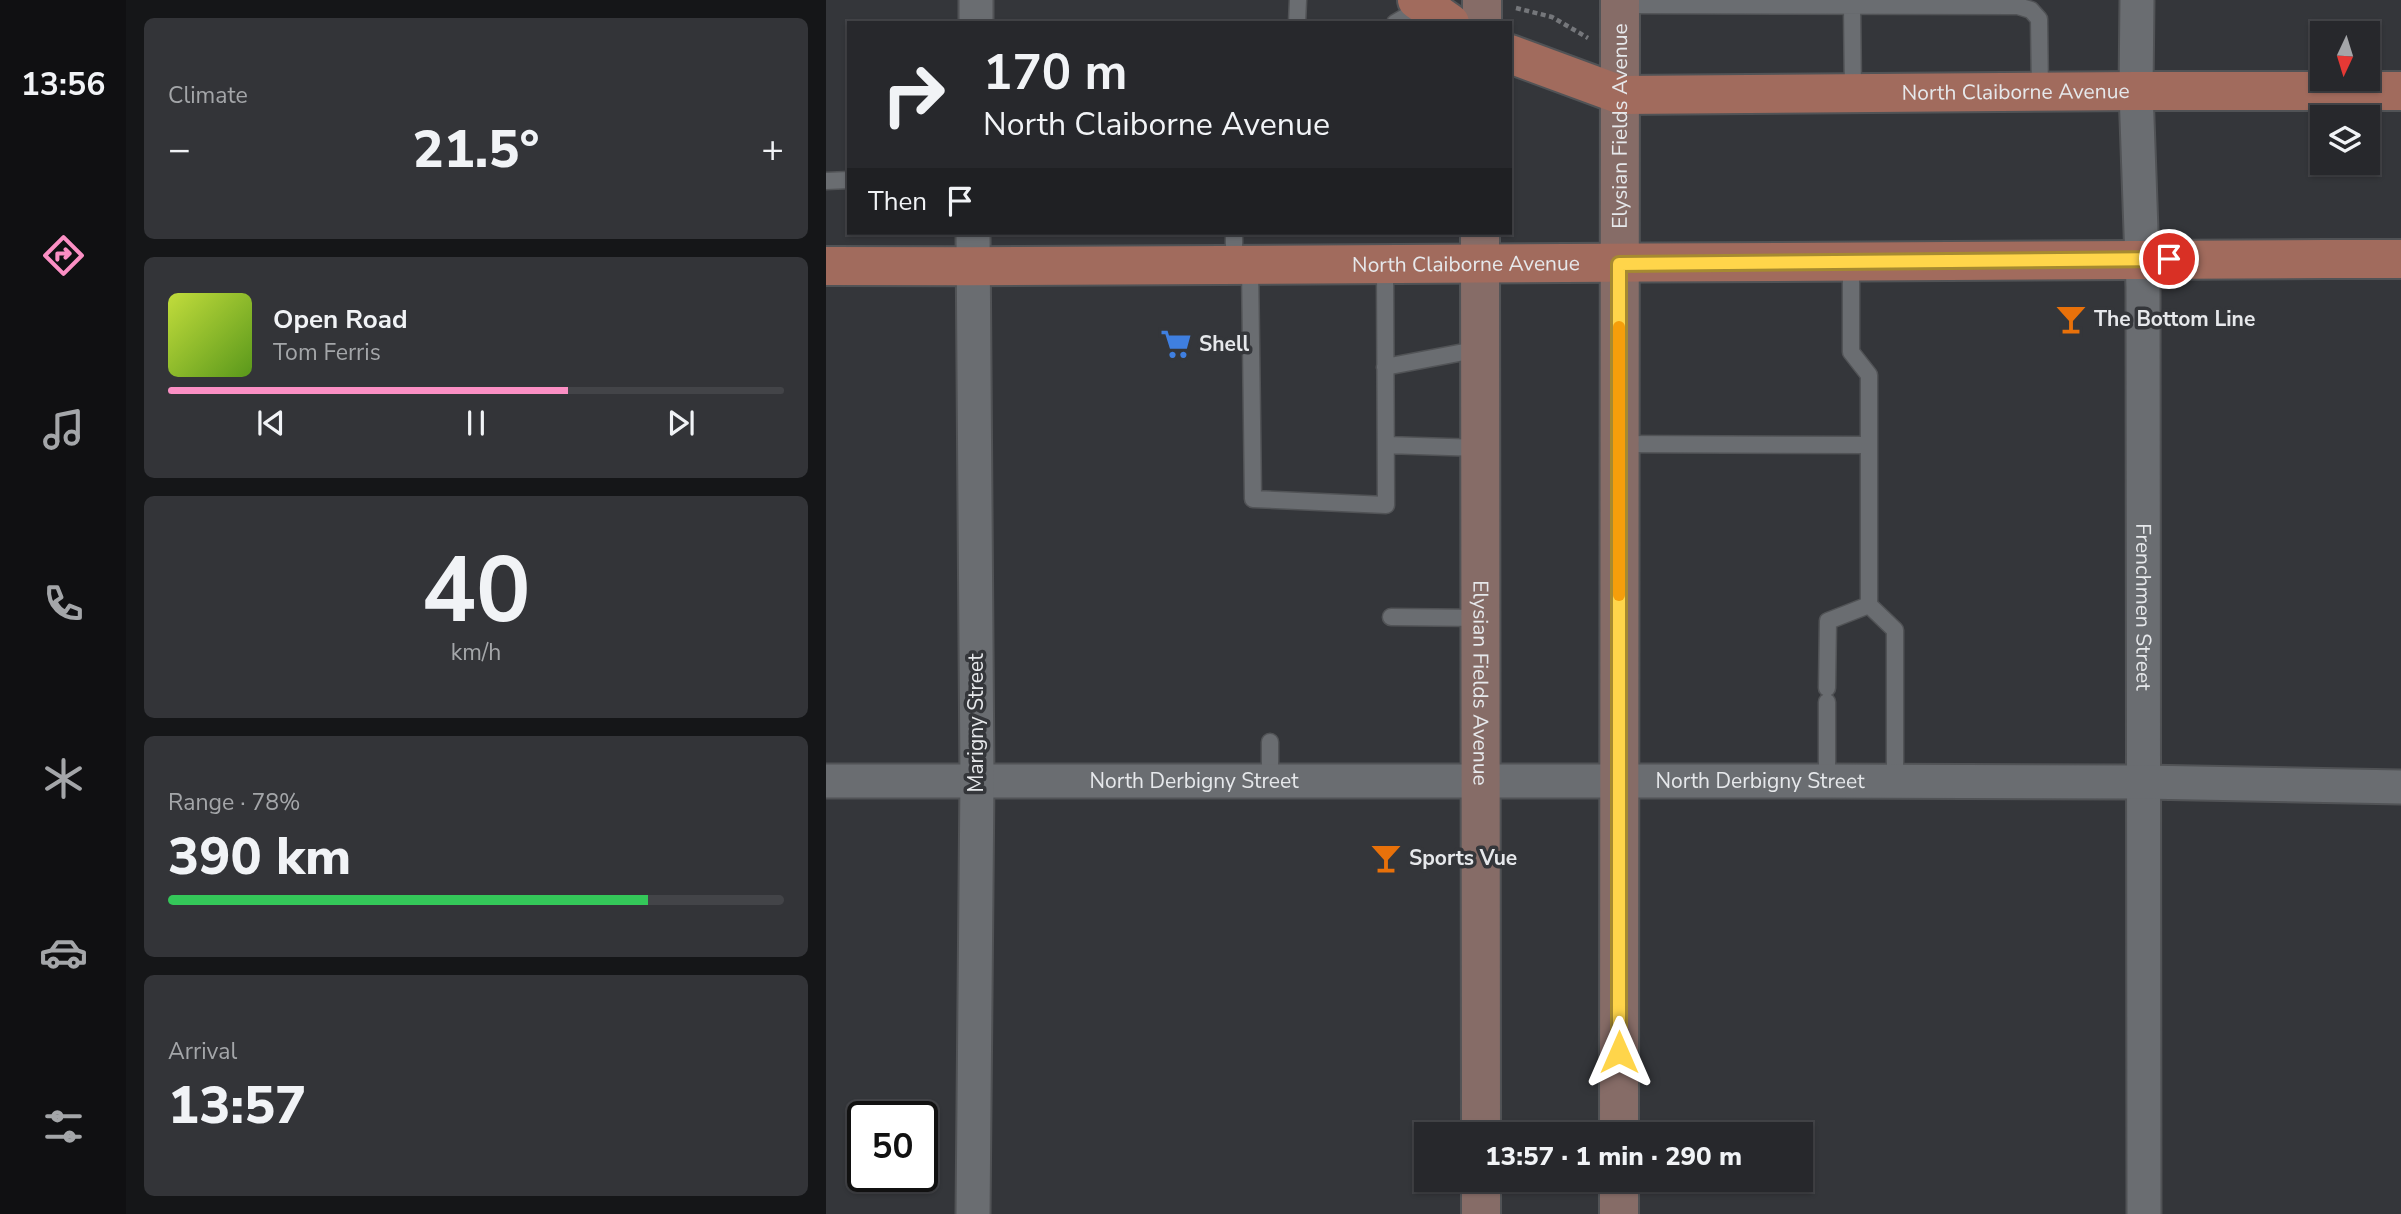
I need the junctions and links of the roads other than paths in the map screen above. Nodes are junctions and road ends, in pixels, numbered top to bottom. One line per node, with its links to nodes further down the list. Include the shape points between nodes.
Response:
1 (976, 0): 7 (street)
2 (1298, 0): 8 (lane)
3 (2137, 0): 10 (street, Frenchmen Street)
4 (1620, 2): 6 (lane); 14 (main road, Elysian Fields Avenue)
5 (1893, 3): 6 (lane); 12 (lane, via 2031,10 2039,19)
6 (1852, 6): 13 (lane)
7 (976, 21)
8 (1297, 21)
9 (1512, 55): 14 (main road, North Claiborne Avenue)
10 (2136, 91): 11 (main road, North Claiborne Avenue); 12 (main road, North Claiborne Avenue); 20 (street, Frenchmen Street)
11 (2401, 91)
12 (2040, 92): 13 (main road, North Claiborne Avenue)
13 (1853, 93): 14 (main road, North Claiborne Avenue)
14 (1621, 95): 23 (main road, Elysian Fields Avenue)
15 (826, 180): 16 (lane)
16 (847, 180)
17 (1480, 249): 23 (main road, North Claiborne Avenue); 25 (main road, North Claiborne Avenue); 26 (main road, Elysian Fields Avenue)
18 (973, 250): 19 (main road, North Claiborne Avenue); 24 (main road, North Claiborne Avenue); 36 (street, Marigny Street)
19 (1239, 255): 25 (main road, North Claiborne Avenue); 30 (lane, via 1253,499 1385,505)
20 (2143, 259): 21 (main road, North Claiborne Avenue); 22 (main road, North Claiborne Avenue); 43 (street, Frenchmen Street)
21 (2401, 259)
22 (1851, 262): 23 (main road, North Claiborne Avenue); 29 (lane, via 1852,352 1869,375)
23 (1619, 264): 28 (main road, Elysian Fields Avenue)
24 (826, 266)
25 (1385, 266): 27 (lane)
26 (1480, 349): 27 (lane); 31 (main road, Elysian Fields Avenue)
27 (1385, 367): 30 (lane)
28 (1619, 444): 29 (lane); 39 (main road, Elysian Fields Avenue)
29 (1869, 444): 32 (lane)
30 (1386, 445): 31 (lane)
31 (1480, 449): 34 (main road, Elysian Fields Avenue)
32 (1869, 605): 40 (lane, via 1828,621); 42 (lane, via 1895,630)
33 (1391, 617): 34 (lane)
34 (1480, 618): 41 (main road, Elysian Fields Avenue)
35 (1270, 742): 38 (lane)
36 (977, 780): 37 (street, North Derbigny Street); 38 (street, North Derbigny Street); 49 (street, Marigny Street)
37 (826, 781)
38 (1270, 781): 41 (street, North Derbigny Street)
39 (1618, 781): 40 (street, North Derbigny Street); 41 (street, North Derbigny Street); 46 (main road, Elysian Fields Avenue)
40 (1827, 781): 42 (street, North Derbigny Street)
41 (1481, 782): 45 (main road, Elysian Fields Avenue)
42 (1895, 782): 43 (street, North Derbigny Street)
43 (2143, 782): 44 (street, North Derbigny Street); 52 (street, Frenchmen Street)
44 (2401, 787)
45 (1481, 1122)
46 (1619, 1122)
47 (1481, 1192): 50 (main road)
48 (1619, 1192): 51 (main road)
49 (974, 1214)
50 (1481, 1214)
51 (1619, 1214)
52 (2144, 1214)

